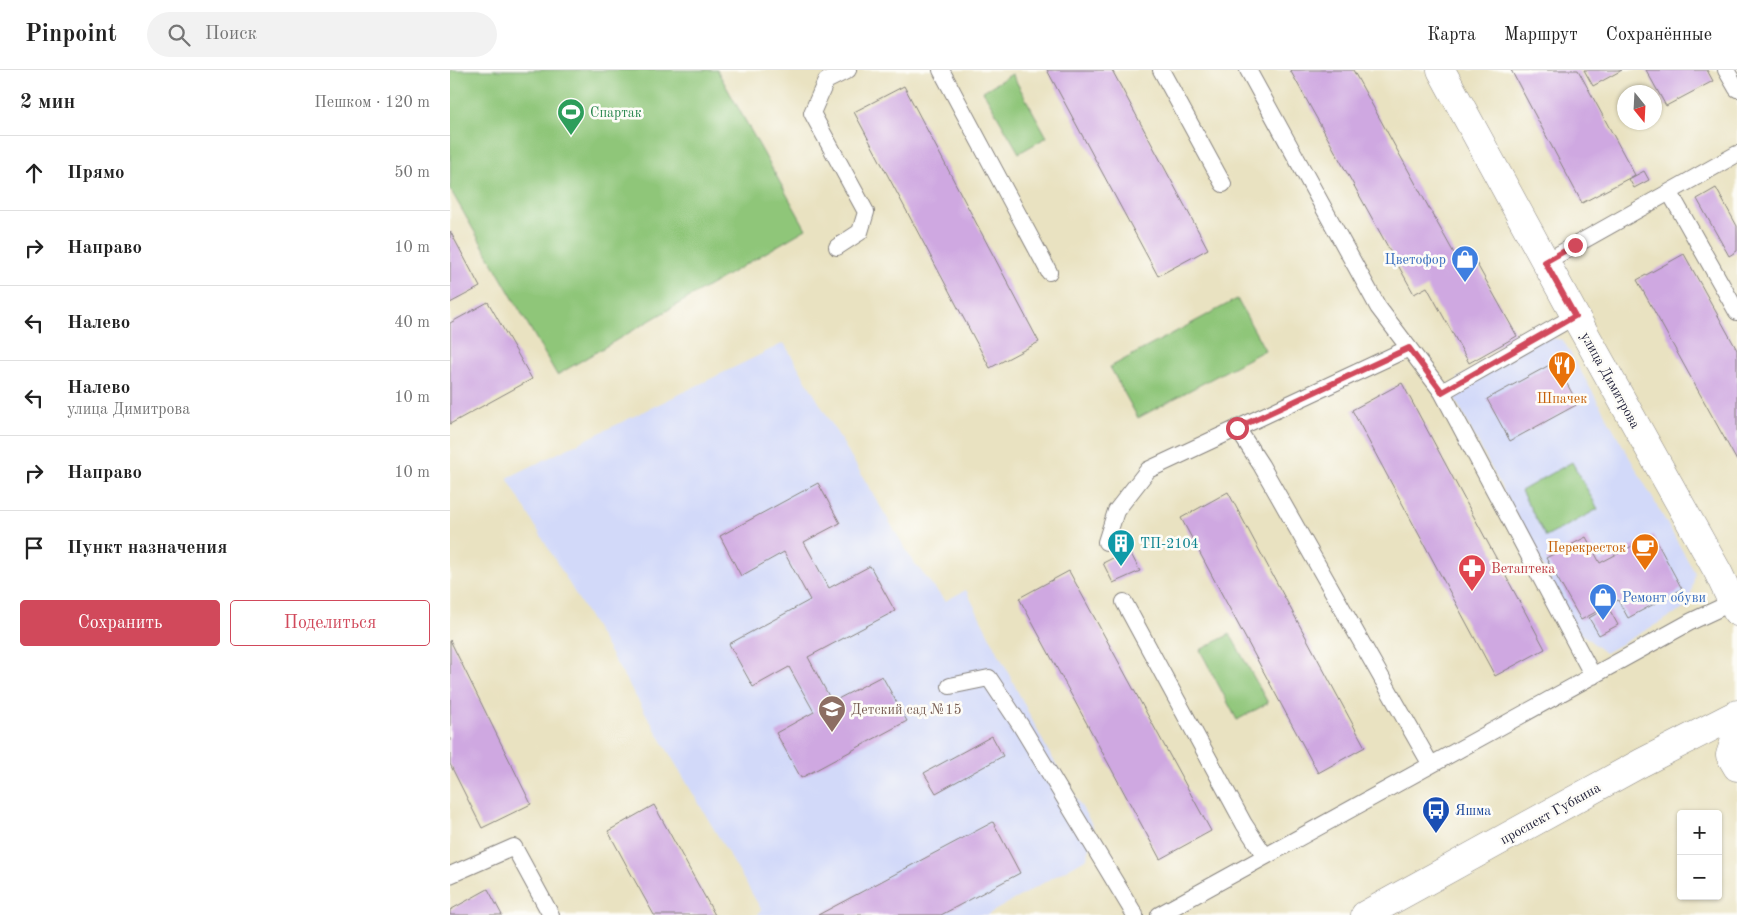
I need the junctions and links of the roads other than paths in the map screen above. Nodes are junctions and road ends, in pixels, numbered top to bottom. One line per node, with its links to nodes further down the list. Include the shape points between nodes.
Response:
1 (848, 70): 11 (lane, via 826,81 812,113 866,212 860,232)
2 (941, 70): 13 (lane)
3 (1161, 70): 9 (lane)
4 (1248, 70): 16 (lane, via 1378,307)
5 (1441, 70): 12 (main road, улица Димитрова)
6 (1726, 70): 7 (lane)
7 (1737, 89)
8 (1737, 154): 10 (lane)
9 (1223, 184)
10 (1670, 193): 12 (lane); 14 (lane)
11 (837, 247)
12 (1545, 262): 15 (main road, улица Димитрова)
13 (1049, 272)
14 (1737, 312)
15 (1575, 316): 17 (lane); 21 (main road, улица Димитрова)
16 (1409, 348): 17 (lane); 18 (lane)
17 (1442, 392): 22 (lane)
18 (1237, 428): 19 (lane, via 1148,470 1116,511); 26 (lane)
19 (1106, 542)
20 (1124, 602): 28 (lane, via 1244,824)
21 (1736, 605): 22 (lane, via 1692,621)
22 (1593, 676): 26 (lane)
23 (950, 686): 31 (lane, via 990,678)
24 (1737, 714): 33 (main road, проспект Губкина, via 1641,763)
25 (1737, 734): 27 (main road, via 1730,755)
26 (1431, 765): 28 (lane)
27 (1737, 767)
28 (1265, 856): 32 (lane)
29 (452, 870): 30 (lane, via 514,847)
30 (550, 915)
31 (1134, 915)
32 (1159, 915)
33 (1365, 915)

